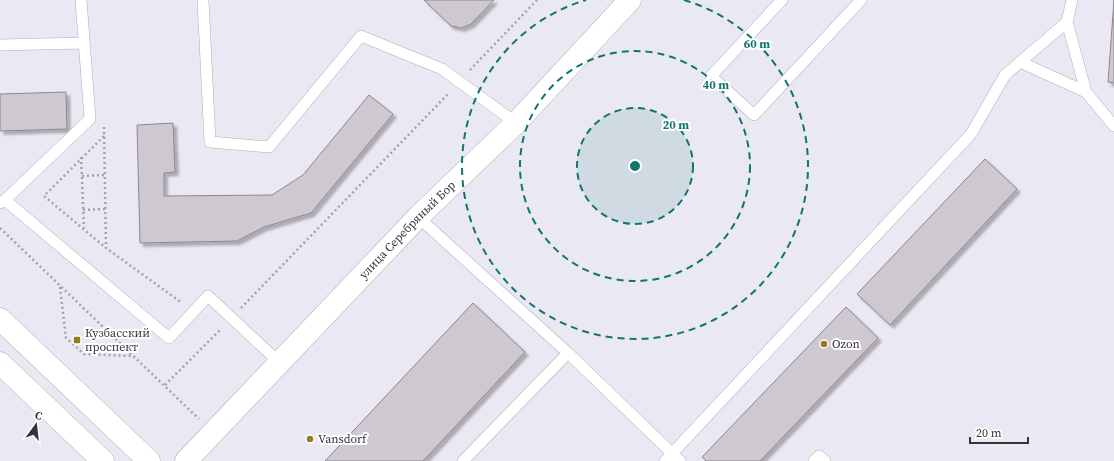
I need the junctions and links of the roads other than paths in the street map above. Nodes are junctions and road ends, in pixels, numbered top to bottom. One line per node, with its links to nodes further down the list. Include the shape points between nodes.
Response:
1 (81, 0): 8 (lane)
2 (204, 0): 12 (lane, via 210,142 269,147 361,36 442,69)
3 (782, 0): 4 (lane, via 711,76 754,115)
4 (861, 0)
5 (1072, 0): 7 (lane)
6 (622, 2): 12 (street, улица Серебряный Бор)
7 (1067, 22): 10 (lane); 11 (lane)
8 (84, 43): 9 (lane); 14 (lane, via 90,119)
9 (0, 45)
10 (1020, 62): 11 (lane); 20 (lane, via 1005,75 971,134)
11 (1086, 92): 13 (lane)
12 (516, 123): 15 (street, улица Серебряный Бор)
13 (1114, 126)
14 (3, 202): 19 (lane, via 169,338 208,296)
15 (418, 218): 17 (lane); 19 (street, улица Серебряный Бор)
16 (0, 319): 22 (street)
17 (568, 353): 20 (lane); 24 (lane)
18 (0, 363): 21 (street)
19 (280, 363): 23 (street, улица Серебряный Бор)
20 (672, 459)
21 (103, 461)
22 (149, 461)
23 (186, 461)
24 (462, 461)
25 (814, 461): 26 (lane, via 819,456)
26 (825, 461)

